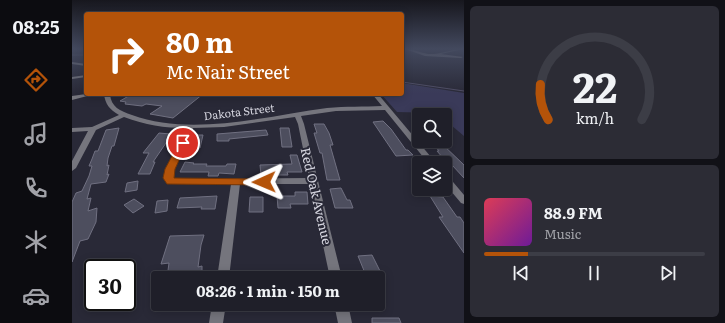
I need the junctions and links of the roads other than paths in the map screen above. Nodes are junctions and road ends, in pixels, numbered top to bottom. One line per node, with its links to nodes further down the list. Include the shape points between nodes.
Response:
1 (84, 76): 2 (street)
2 (72, 78)
3 (84, 96): 6 (street)
4 (107, 96): 9 (street, Dakota Street, via 108,103)
5 (377, 96): 7 (street)
6 (72, 98)
7 (386, 108): 8 (street, Dakota Street); 13 (street)
8 (297, 114): 10 (street, Dakota Street); 15 (street, Red Oak Avenue)
9 (123, 115): 10 (street, Dakota Street, via 155,124); 11 (street)
10 (191, 126): 16 (street, via 170,169 168,178 171,182)
11 (93, 129): 12 (street); 14 (street)
12 (72, 130)
13 (426, 156)
14 (72, 168)
15 (314, 181): 16 (street); 20 (street, Red Oak Avenue)
16 (236, 182): 19 (street)
17 (452, 186): 18 (street)
18 (464, 201)
19 (224, 271)
20 (334, 271)
21 (218, 311): 23 (street)
22 (343, 311): 24 (street)
23 (216, 323)
24 (345, 323)

